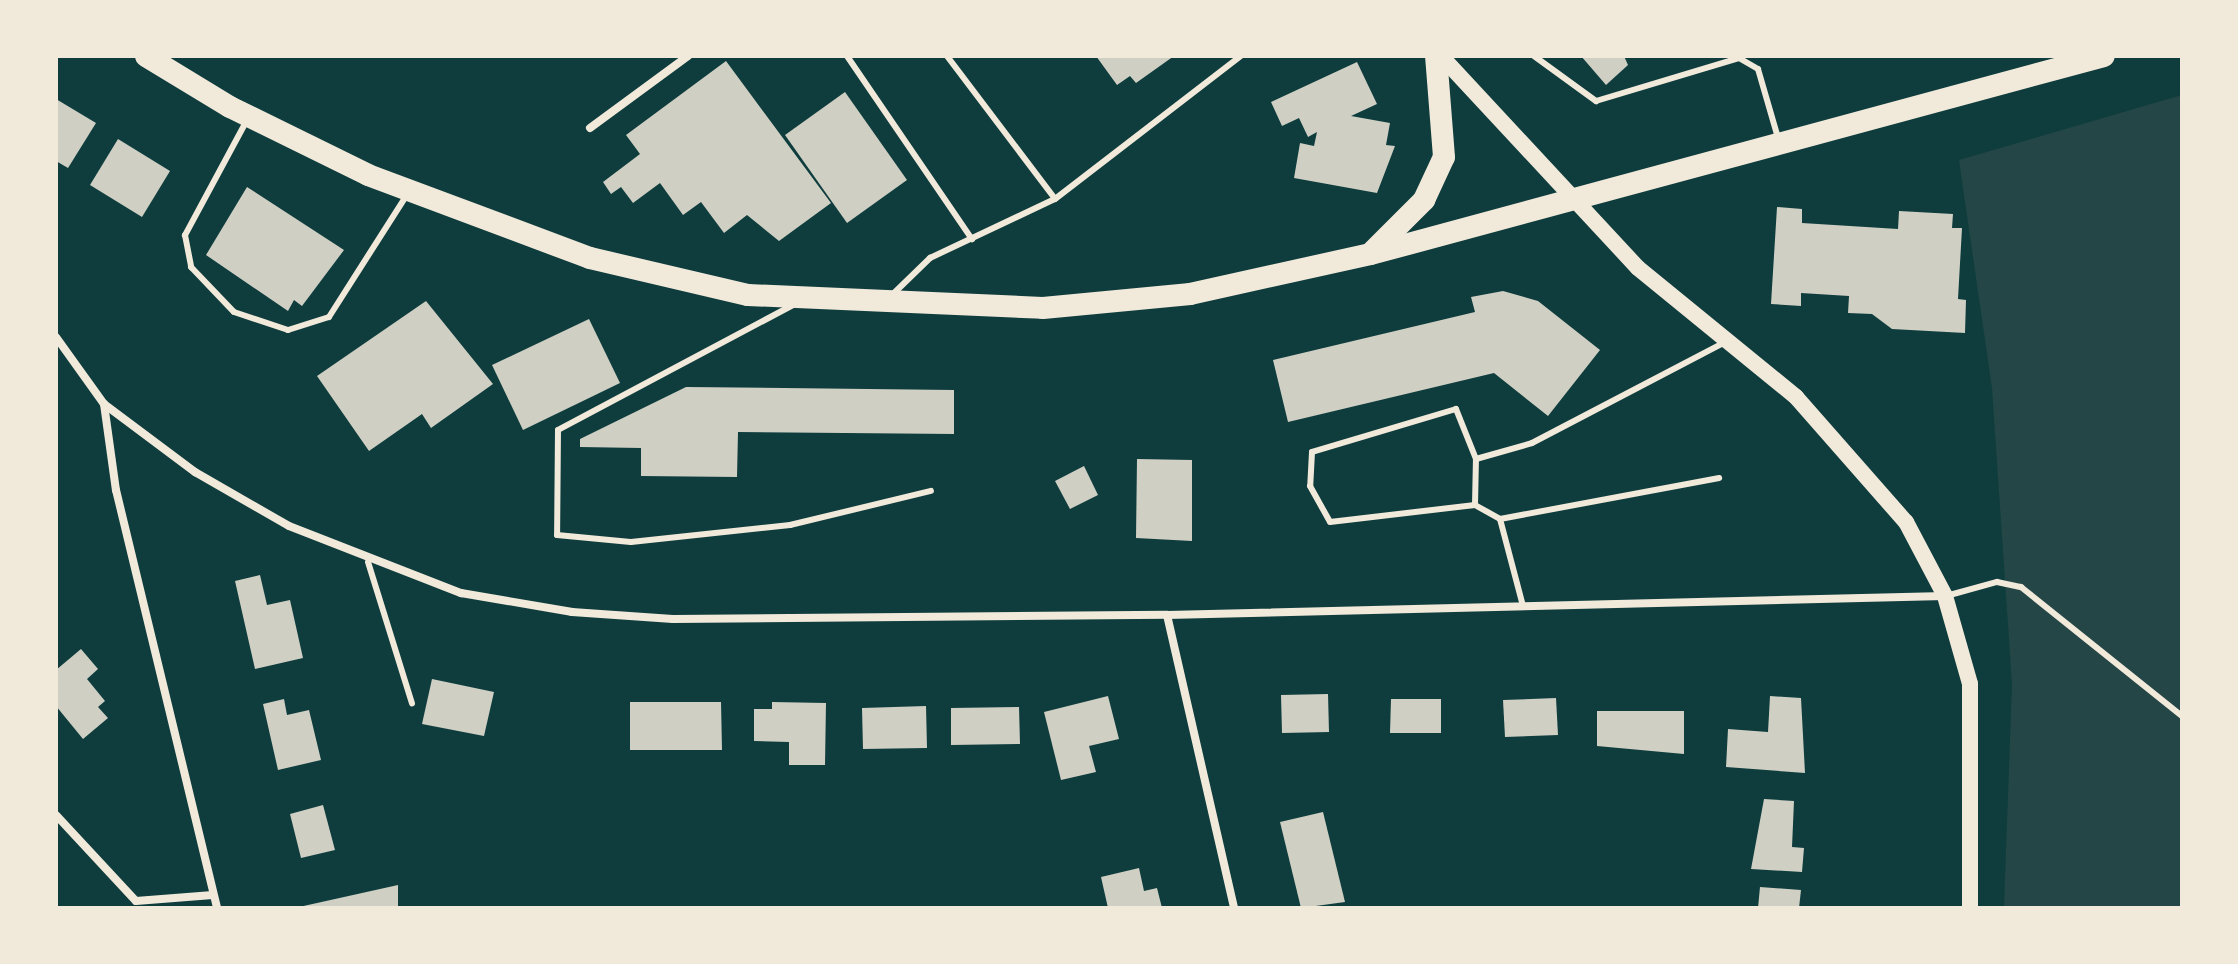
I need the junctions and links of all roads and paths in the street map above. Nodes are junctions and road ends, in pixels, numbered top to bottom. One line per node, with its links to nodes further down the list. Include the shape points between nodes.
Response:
1 (146, 56): 10 (highway)
2 (688, 56): 11 (street)
3 (847, 56): 16 (lane)
4 (961, 56): 9 (lane)
5 (1241, 56): 14 (lane)
6 (1439, 56): 15 (main road); 17 (highway, via 1444,157 1424,200)
7 (1534, 56): 12 (lane, via 1596,101 1739,58 1758,69)
8 (2104, 56): 12 (highway)
9 (949, 59): 14 (lane)
10 (249, 117): 13 (highway); 13 (lane, via 185,235 191,267 234,312 288,330 329,317)
11 (590, 128)
12 (1780, 143): 15 (highway)
13 (409, 192): 18 (highway, via 590,258 748,295)
14 (1055, 199): 16 (lane)
15 (1570, 200): 17 (highway); 21 (main road)
16 (972, 239): 19 (lane, via 930,258)
17 (1371, 254): 19 (highway, via 1190,294 1043,308)
18 (803, 299): 19 (highway); 25 (lane, via 558,430 557,535 631,542 790,525)
19 (880, 306)
20 (56, 337): 22 (street)
21 (1727, 341): 23 (lane, via 1532,443); 29 (main road, via 1796,397 1872,476)
22 (104, 404): 28 (street, via 195,472); 35 (street, via 116,490)
23 (1476, 459): 26 (lane); 26 (lane, via 1456,409 1312,452 1310,486 1330,522)
24 (1719, 478): 27 (lane)
25 (931, 491)
26 (1475, 505): 27 (lane)
27 (1500, 519): 30 (lane)
28 (368, 562): 31 (street, via 461,593 673,619); 32 (lane)
29 (1945, 596): 30 (street); 33 (lane, via 1997,582 2021,587); 38 (main road, via 1962,641 1975,743)
30 (1523, 606): 31 (street)
31 (1167, 615): 37 (street)
32 (412, 703)
33 (2182, 716)
34 (56, 815): 35 (street, via 136,901)
35 (213, 895): 36 (street)
36 (217, 908)
37 (1234, 908)
38 (1970, 908)

